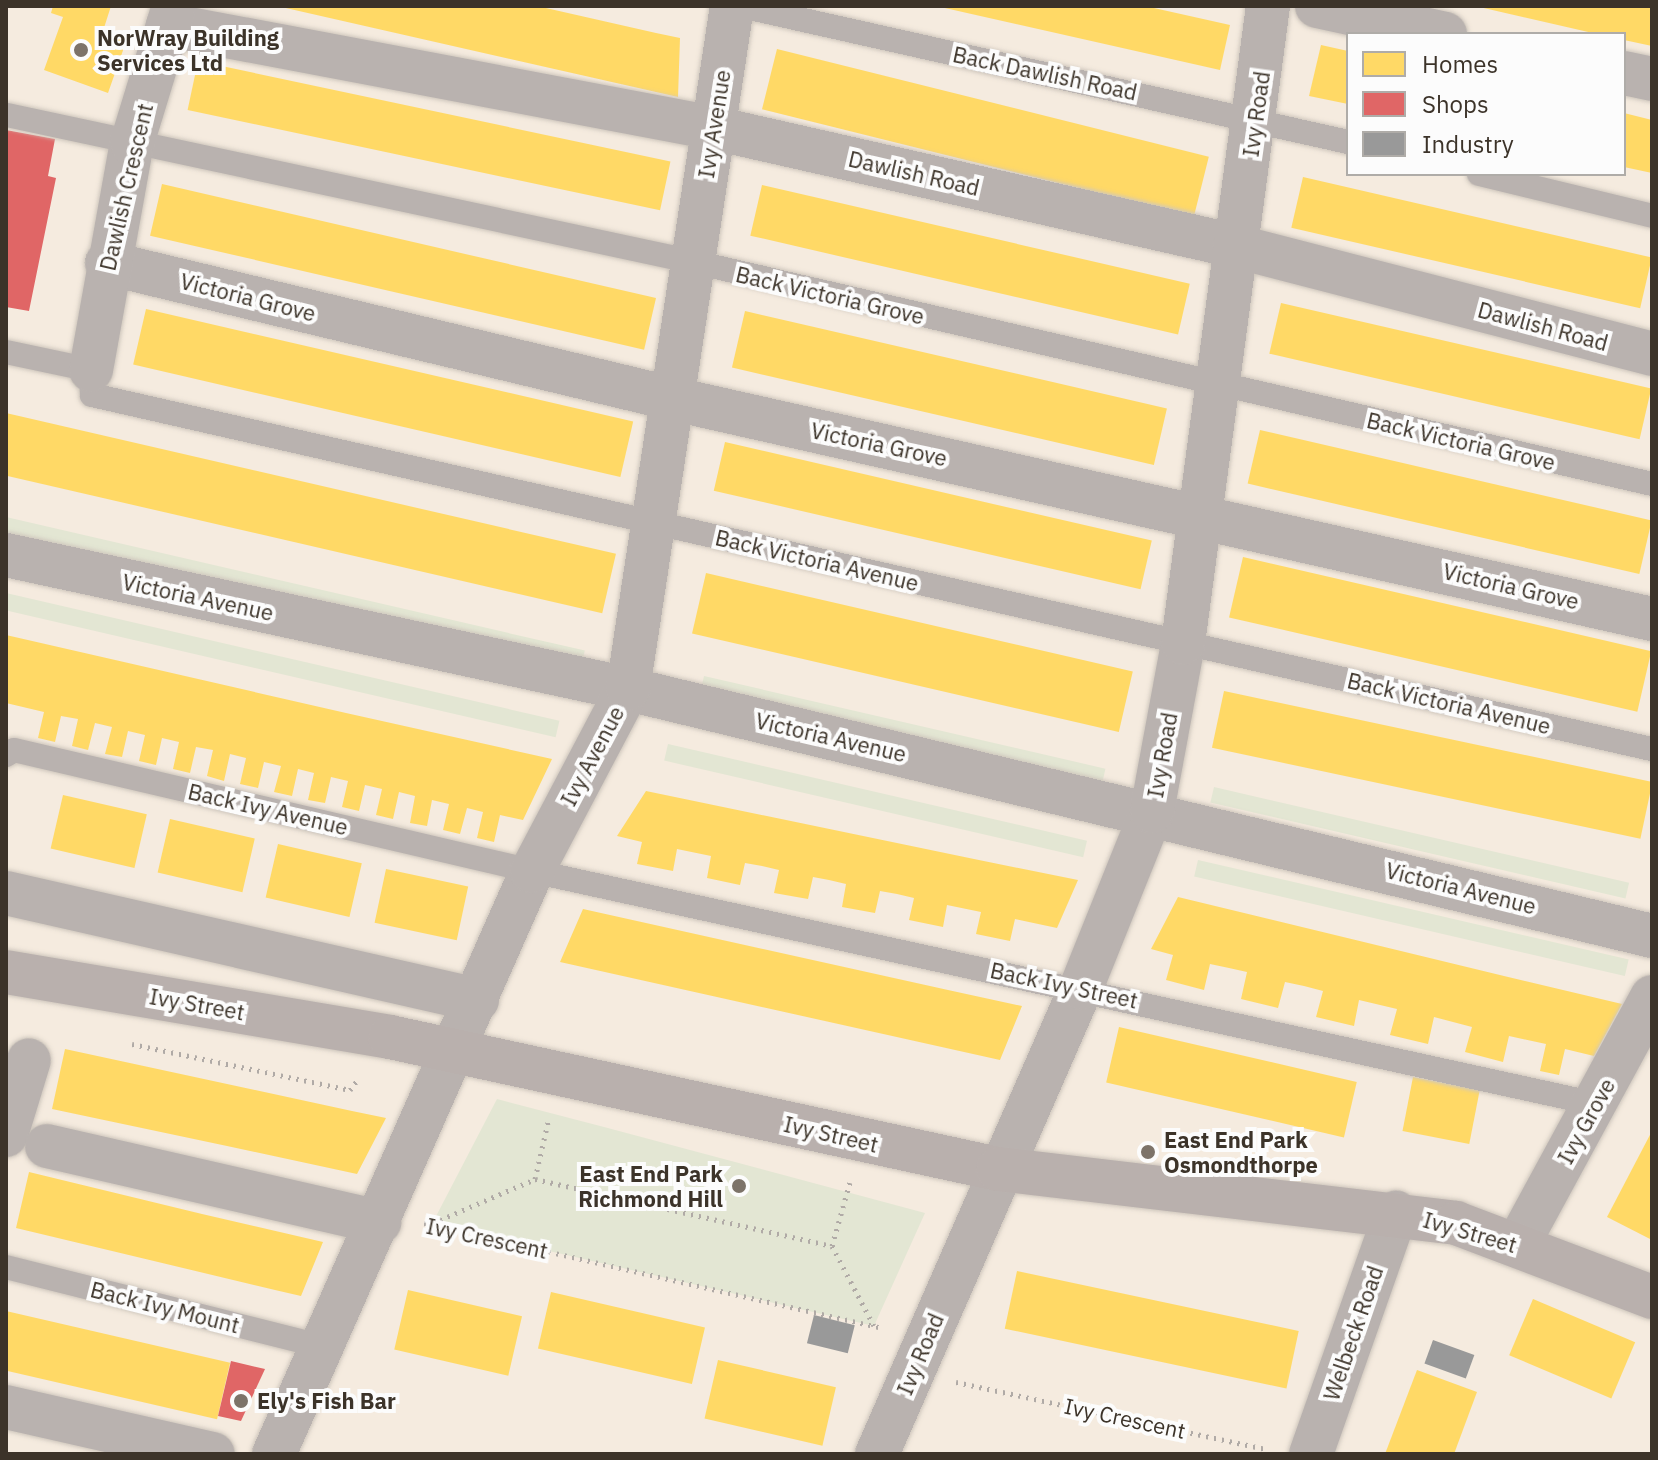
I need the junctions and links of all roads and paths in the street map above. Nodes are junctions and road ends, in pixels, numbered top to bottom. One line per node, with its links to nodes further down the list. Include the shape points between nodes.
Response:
1 (732, 6): 11 (street, Ivy Avenue)
2 (741, 6): 10 (lane, Back Dawlish Road)
3 (1268, 6): 10 (street, Ivy Road)
4 (1317, 6): 6 (street)
5 (171, 16): 11 (street, Dawlish Road); 13 (street, Dawlish Crescent)
6 (1436, 32)
7 (1626, 73): 8 (street)
8 (1652, 79)
9 (7, 115): 13 (lane, Back Victoria Grove)
10 (1256, 120): 12 (lane, Back Dawlish Road); 16 (street, Ivy Road)
11 (714, 128): 16 (street, Dawlish Road); 17 (street, Ivy Avenue)
12 (1346, 142)
13 (132, 143): 17 (lane, Back Victoria Grove); 18 (street, Dawlish Crescent)
14 (1487, 176): 15 (lane)
15 (1652, 216)
16 (1235, 246): 20 (street, Dawlish Road); 22 (street, Ivy Road)
17 (690, 261): 22 (lane, Back Victoria Grove); 23 (street, Ivy Avenue)
18 (107, 263): 21 (street, Dawlish Crescent); 23 (street, Victoria Grove)
19 (6, 352): 21 (lane)
20 (1652, 354)
21 (91, 370): 26 (lane, Back Victoria Avenue, via 92,395)
22 (1216, 387): 24 (lane, Back Victoria Grove); 25 (street, Ivy Road)
23 (674, 399): 25 (street, Victoria Grove); 26 (street, Ivy Avenue)
24 (1652, 484)
25 (1201, 515): 28 (street, Victoria Grove); 29 (street, Ivy Road)
26 (652, 522): 29 (lane, Back Victoria Avenue); 30 (street, Ivy Avenue)
27 (6, 555): 30 (street, Victoria Avenue)
28 (1652, 619)
29 (1183, 643): 31 (lane, Back Victoria Avenue); 33 (street, Ivy Road)
30 (628, 689): 33 (street, Victoria Avenue); 34 (street, Ivy Avenue)
31 (1652, 749)
32 (6, 755): 34 (lane, Back Ivy Avenue, via 14,750)
33 (1152, 811): 36 (street, Victoria Avenue); 38 (street, Ivy Road)
34 (532, 871): 38 (lane, Back Ivy Street); 40 (street, Ivy Avenue)
35 (6, 893): 40 (street)
36 (1652, 936)
37 (6, 972): 41 (street, Ivy Street)
38 (1081, 988): 43 (lane, Back Ivy Street); 46 (street, Ivy Road)
39 (1652, 997): 43 (street, Ivy Grove)
40 (477, 1000): 41 (street, Ivy Avenue)
41 (455, 1050): 45 (street, Ivy Street); 48 (street, Ivy Avenue)
42 (29, 1060): 44 (street)
43 (1596, 1104): 50 (street, Ivy Grove)
44 (26, 1140): 48 (street)
45 (861, 1142): 46 (street, Ivy Street); 51 (path)
46 (998, 1169): 47 (street, Ivy Street); 56 (street, Ivy Road)
47 (1396, 1212): 50 (street, Ivy Street, via 1456,1223); 59 (street, Welbeck Road)
48 (379, 1222): 49 (path, Ivy Crescent); 55 (street, Ivy Avenue)
49 (432, 1224): 51 (path, via 535,1179); 54 (path, Ivy Crescent)
50 (1518, 1244): 53 (street, Ivy Street)
51 (832, 1246): 54 (path)
52 (6, 1267): 55 (lane, Back Ivy Mount)
53 (1652, 1297)
54 (874, 1326): 56 (path, Ivy Crescent)
55 (324, 1347): 61 (street, Ivy Avenue)
56 (919, 1355): 59 (path, Ivy Crescent); 62 (street, Ivy Road)
57 (6, 1407): 58 (street)
58 (130, 1445): 60 (street)
59 (1293, 1452)
60 (213, 1454)
61 (274, 1454)
62 (877, 1454)

